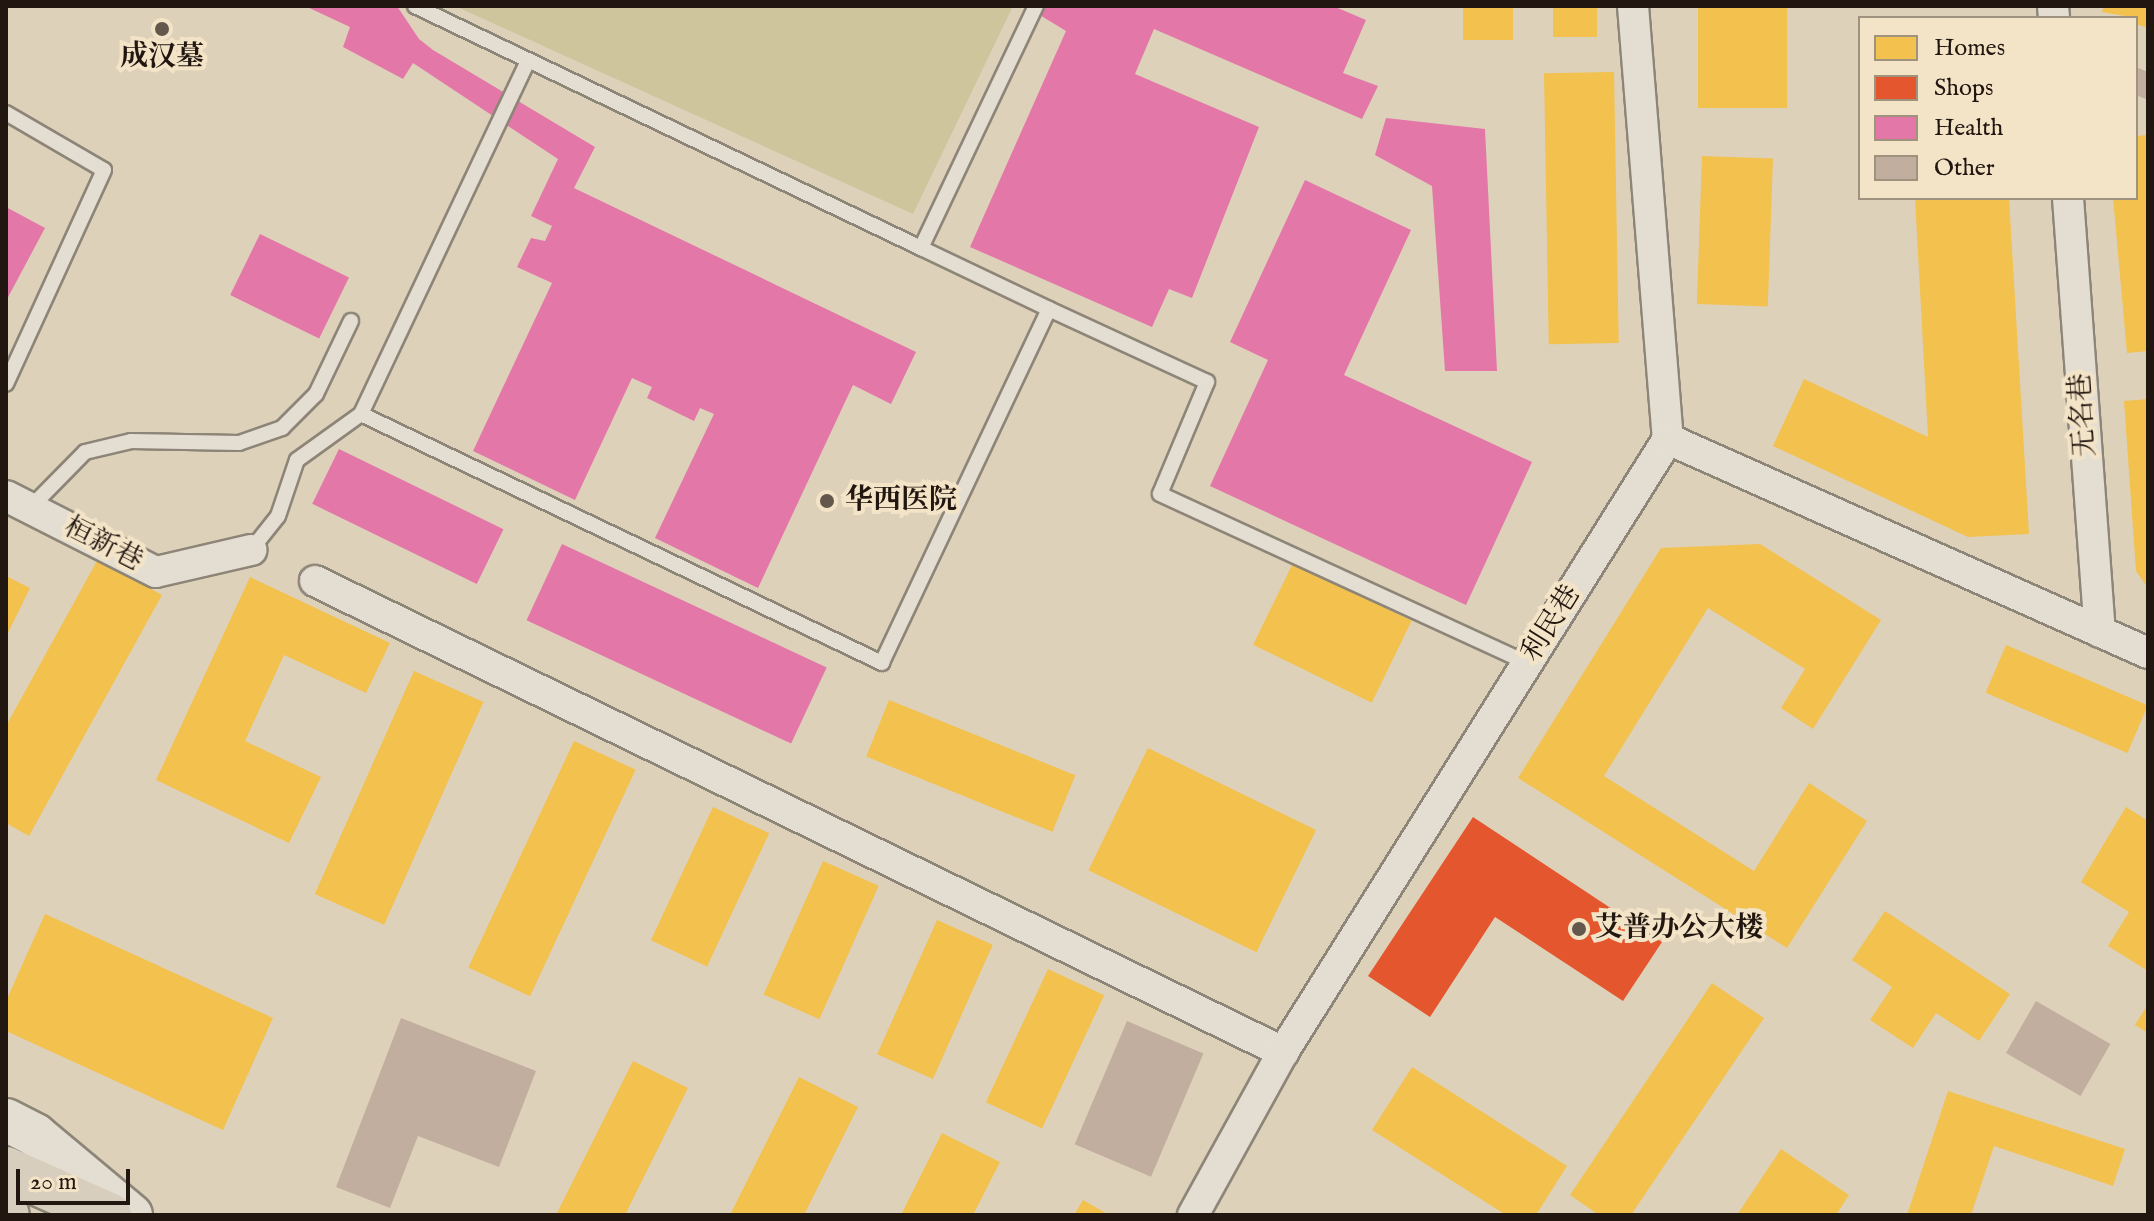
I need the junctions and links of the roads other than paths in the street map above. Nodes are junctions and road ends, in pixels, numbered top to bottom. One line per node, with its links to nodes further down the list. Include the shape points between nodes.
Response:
1 (415, 6): 4 (lane)
2 (1036, 6): 7 (lane)
3 (1633, 6): 12 (street)
4 (528, 60): 7 (lane); 11 (lane)
5 (6, 113): 10 (lane, via 104,170)
6 (2068, 200): 16 (street, 无名巷)
7 (921, 248): 8 (lane)
8 (1049, 309): 11 (lane, via 882,663); 18 (lane, via 1207,382 1160,494)
9 (351, 321): 13 (lane, via 316,394 282,428 239,443 131,441 85,452)
10 (6, 384)
11 (361, 414): 14 (lane, via 297,460 278,516)
12 (1668, 439): 16 (street); 18 (street, 利民巷)
13 (18, 502): 14 (street, 桓新巷, via 156,572)
14 (251, 550)
15 (315, 581): 19 (street)
16 (2100, 632): 17 (street)
17 (2148, 653)
18 (1527, 663): 19 (street, 利民巷)
19 (1283, 1052): 24 (street, 利民巷)
20 (6, 1120): 23 (main road, via 35,1135)
21 (6, 1169): 22 (main road)
22 (109, 1215)
23 (131, 1215)
24 (1193, 1215)

